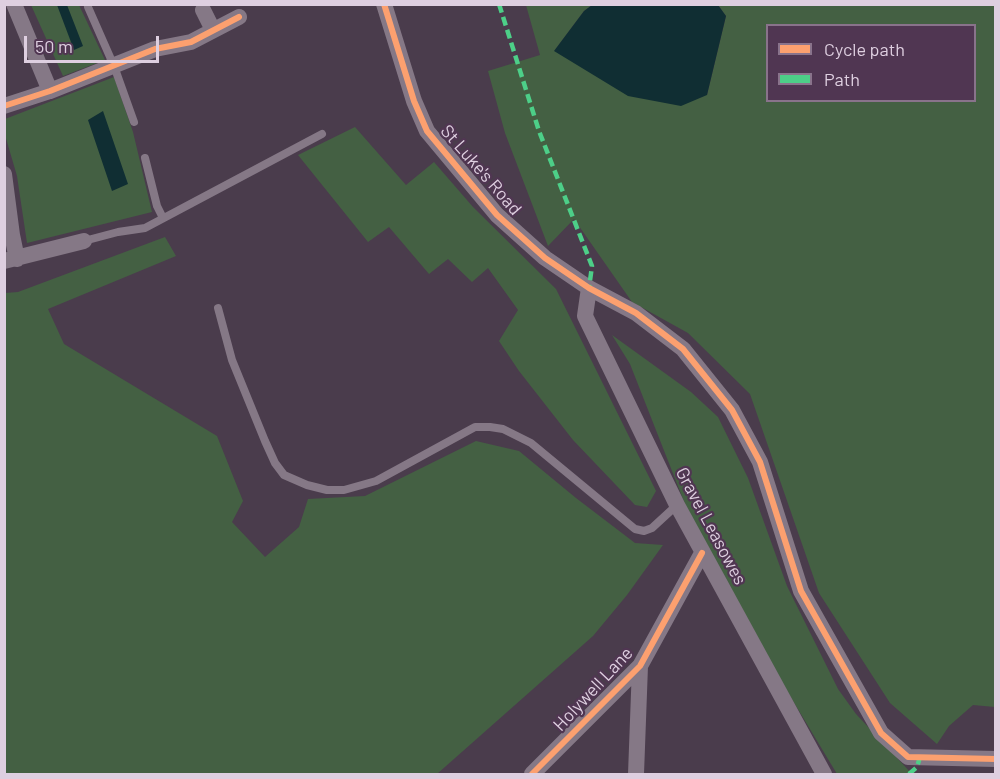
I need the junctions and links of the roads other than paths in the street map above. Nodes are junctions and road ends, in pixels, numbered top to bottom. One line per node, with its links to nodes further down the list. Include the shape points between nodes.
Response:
1 (14, 4): 8 (street)
2 (384, 4): 17 (street, St Luke's Road, via 427,131 497,214 545,258)
3 (88, 7): 7 (lane)
4 (203, 9): 6 (street)
5 (239, 17): 6 (street)
6 (213, 30): 7 (street, via 191,42 155,50)
7 (114, 66): 8 (street); 10 (lane)
8 (50, 91): 9 (street)
9 (4, 106)
10 (134, 122)
11 (322, 134): 14 (lane)
12 (145, 158): 14 (lane)
13 (4, 174): 16 (street, via 12,235)
14 (163, 218): 15 (lane, via 145,228)
15 (84, 241): 16 (street)
16 (11, 260)
17 (589, 288): 19 (street, Gravel Leasowes, via 585,316); 22 (street, St Luke's Road, via 636,313 683,349 732,410 760,462 801,591 881,733 908,757)
18 (218, 308): 19 (lane, via 232,360 265,441 284,475 327,490 344,490 376,481 475,427 490,427 503,429 531,444 635,529 652,528)
19 (677, 505): 20 (street, Gravel Leasowes)
20 (702, 553): 21 (street, Holywell Lane); 25 (street, Gravel Leasowes)
21 (640, 666): 23 (street, Holywell Lane); 24 (street)
22 (996, 759)
23 (532, 774)
24 (636, 774)
25 (824, 774)

